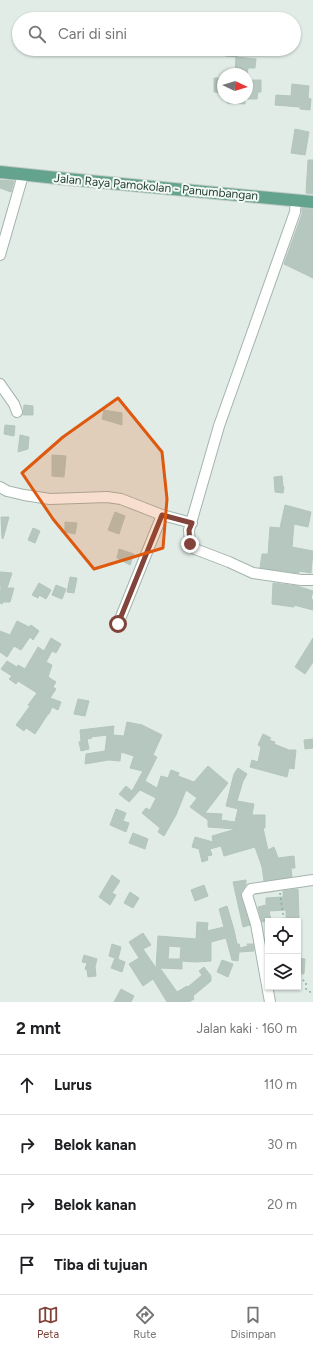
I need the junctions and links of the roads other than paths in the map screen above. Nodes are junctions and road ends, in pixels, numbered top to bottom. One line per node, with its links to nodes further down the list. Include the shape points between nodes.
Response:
1 (0, 172): 2 (main road, Jalan Raya Pamokolan - Panumbangan)
2 (23, 175): 3 (main road, Jalan Raya Pamokolan - Panumbangan); 5 (street)
3 (296, 200): 4 (main road, Jalan Raya Pamokolan - Panumbangan); 10 (street, via 295,212 219,426)
4 (313, 202)
5 (0, 255)
6 (0, 384): 7 (street)
7 (17, 412)
8 (0, 487): 9 (street, via 7,491 50,499 114,498)
9 (162, 515): 10 (street); 12 (street)
10 (192, 523): 11 (street, via 189,530 190,544 195,549 252,573)
11 (313, 580)
12 (118, 624)
13 (313, 880): 14 (street, via 251,889 247,895 256,924)
14 (270, 1002)

